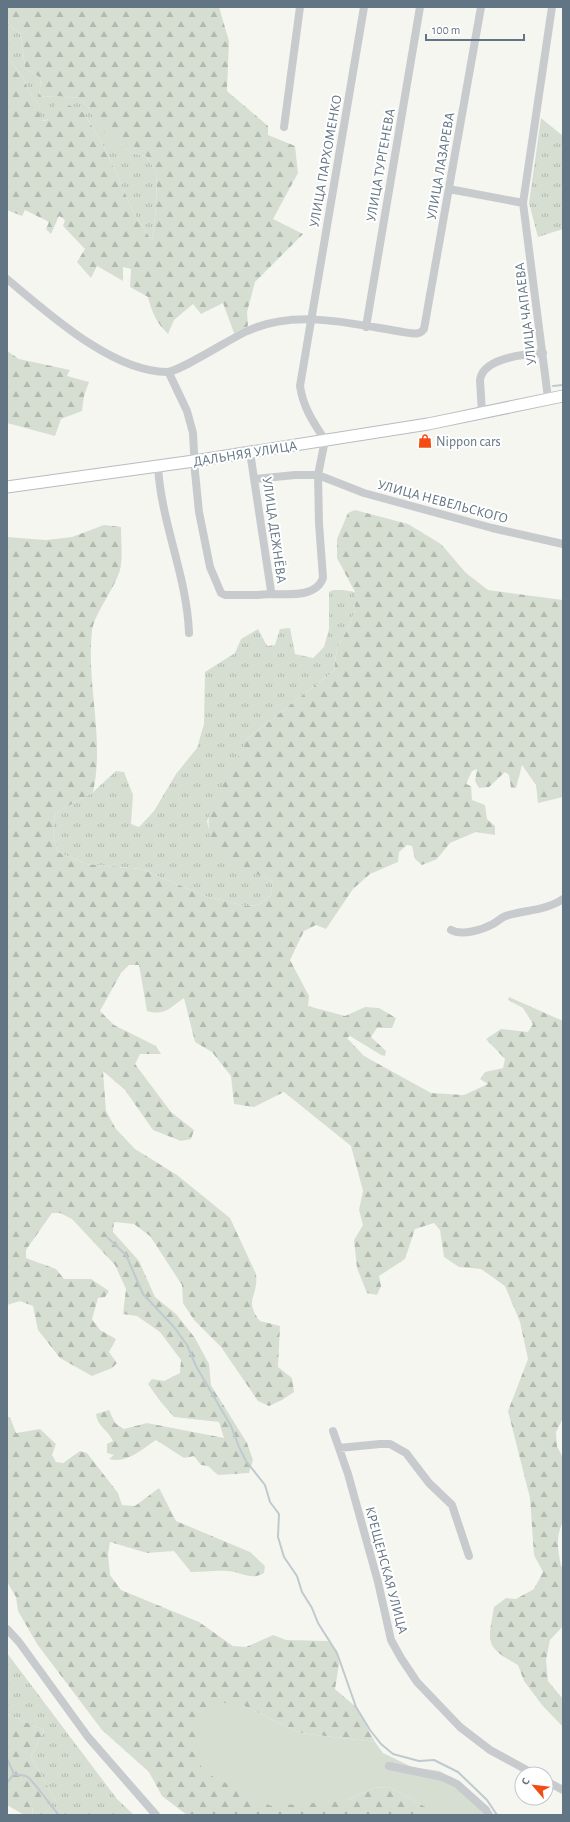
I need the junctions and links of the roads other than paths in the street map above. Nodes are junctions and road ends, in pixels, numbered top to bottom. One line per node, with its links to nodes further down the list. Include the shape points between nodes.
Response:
1 (300, 7): 6 (street)
2 (364, 7): 10 (street, УЛИЦА ПАРХОМЕНКО)
3 (420, 7): 11 (street, УЛИЦА ТУРГЕНЕВА)
4 (481, 7): 7 (street, УЛИЦА ЛАЗАРЕВА)
5 (552, 7): 8 (street, УЛИЦА ЧАПАЕВА)
6 (284, 127)
7 (449, 189): 8 (street); 11 (street, УЛИЦА ЛАЗАРЕВА, via 422,333)
8 (523, 203): 12 (street, УЛИЦА ЧАПАЕВА)
9 (7, 279): 13 (street, via 75,334 101,350 152,372)
10 (311, 318): 11 (street); 13 (street, via 264,324); 17 (street, УЛИЦА ПАРХОМЕНКО, via 300,386 308,414)
11 (366, 327)
12 (543, 353): 15 (street, УЛИЦА ЧАПАЕВА); 16 (street, via 515,356 485,368 480,380)
13 (169, 373): 19 (street, via 187,411 193,433)
14 (563, 396): 15 (main road, ДАЛЬНЯЯ УЛИЦА)
15 (548, 398): 16 (main road, ДАЛЬНЯЯ УЛИЦА)
16 (482, 413): 17 (main road, ДАЛЬНЯЯ УЛИЦА)
17 (325, 440): 18 (main road, ДАЛЬНЯЯ УЛИЦА); 21 (street)
18 (250, 452): 19 (main road, ДАЛЬНЯЯ УЛИЦА); 22 (street, УЛИЦА ДЕЖНЁВА)
19 (194, 461): 20 (main road, ДАЛЬНЯЯ УЛИЦА); 25 (street, УЛИЦА ДЕЖНЁВА, via 199,512 210,567 220,593)
20 (158, 466): 23 (main road, ДАЛЬНЯЯ УЛИЦА); 26 (street, via 164,512 188,614)
21 (318, 475): 22 (street); 24 (street, УЛИЦА НЕВЕЛЬСКОГО, via 364,493 492,528); 25 (street, via 323,578 321,585 311,592)
22 (255, 479): 25 (street, УЛИЦА ДЕЖНЁВА)
23 (7, 487)
24 (563, 544)
25 (270, 594)
26 (189, 633)
27 (563, 899): 28 (street, via 548,907 507,915 492,925 476,930 457,933)
28 (451, 930)
29 (333, 1431): 30 (street, КРЕЩЕНСКАЯ УЛИЦА)
30 (339, 1448): 31 (street, via 390,1444 406,1453 429,1483 452,1505); 34 (street, КРЕЩЕНСКАЯ УЛИЦА, via 378,1582 391,1640 401,1658 417,1682 460,1727 490,1750)
31 (469, 1556)
32 (7, 1629): 37 (street, via 88,1737)
33 (389, 1766): 38 (street, via 442,1777 457,1784)
34 (519, 1766)
35 (554, 1785): 36 (street)
36 (563, 1790)
37 (156, 1815)
38 (489, 1815)

